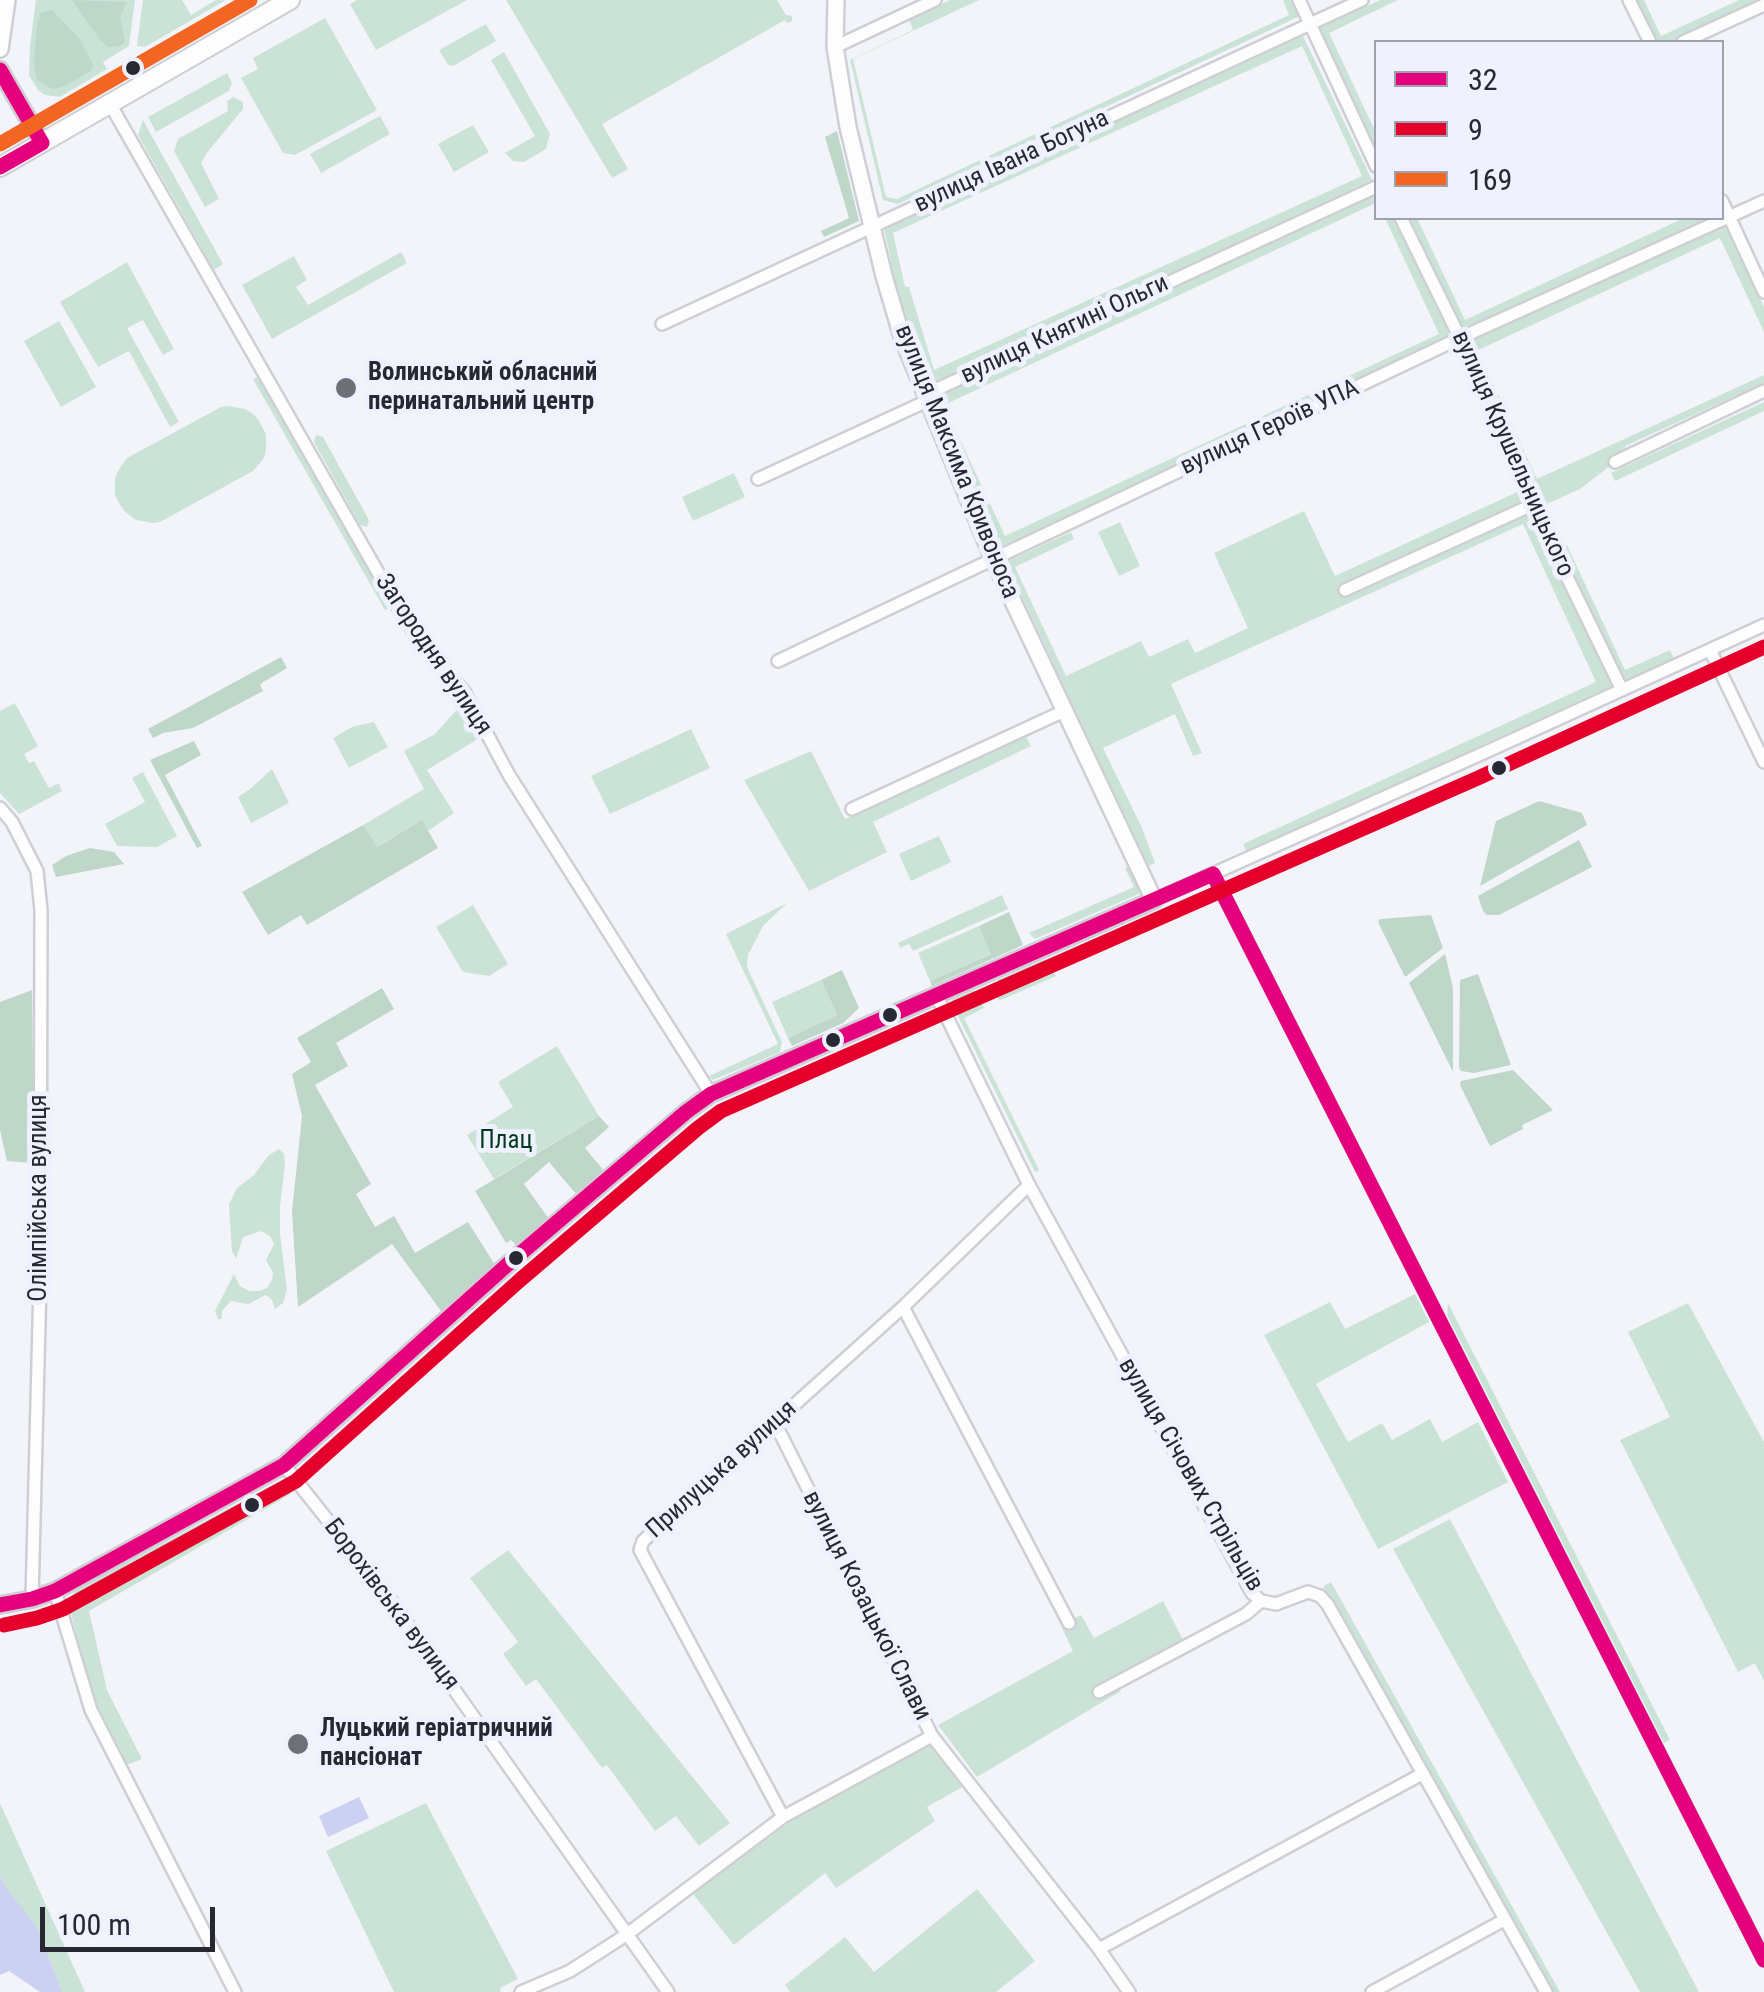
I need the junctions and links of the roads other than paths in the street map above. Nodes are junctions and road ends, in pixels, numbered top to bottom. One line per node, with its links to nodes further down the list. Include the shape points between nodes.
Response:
1 (7, 0): 15 (street)
2 (290, 0): 17 (main road)
3 (836, 0): 10 (street, вулиця Максима Кривоноса)
4 (935, 0): 11 (street)
5 (1299, 0): 9 (street)
6 (1362, 0): 9 (street, вулиця Івана Богуна)
7 (1629, 0): 12 (street)
8 (1764, 5): 13 (street)
9 (1310, 24): 19 (street); 26 (street, вулиця Івана Богуна)
10 (835, 30): 11 (street); 14 (street, вулиця Максима Кривоноса)
11 (856, 36): 14 (street)
12 (1649, 40)
13 (1687, 40)
14 (835, 47): 26 (street, вулиця Максима Кривоноса)
15 (0, 49)
16 (0, 70): 18 (street)
17 (110, 104): 18 (main road); 48 (street, Загородня вулиця, via 400,611 465,693 509,775)
18 (42, 143): 20 (main road)
19 (1374, 162)
20 (0, 167)
21 (1374, 188): 31 (street, вулиця Княгині Ольги, via 935,390)
22 (1764, 201): 24 (street, вулиця Героїв УПА)
23 (1724, 206): 24 (street)
24 (1729, 218): 27 (street); 29 (street, вулиця Героїв УПА)
25 (1402, 220): 29 (street, вулиця Крушельницького)
26 (872, 226): 28 (street, вулиця Івана Богуна); 31 (street, вулиця Максима Кривоноса)
27 (1764, 292)
28 (662, 324)
29 (1460, 338): 34 (street, вулиця Крушельницького); 35 (street, вулиця Героїв УПА)
30 (1764, 391): 32 (street)
31 (926, 401): 33 (street, вулиця Княгині Ольги); 35 (street, вулиця Максима Кривоноса)
32 (1615, 462)
33 (758, 479)
34 (1532, 505): 36 (street); 40 (street, вулиця Крушельницького)
35 (993, 559): 39 (street, вулиця Героїв УПА); 41 (street, вулиця Максима Кривоноса)
36 (1345, 590)
37 (1764, 626): 38 (street)
38 (1710, 650): 40 (street); 42 (street)
39 (778, 660)
40 (1622, 690): 45 (street)
41 (1064, 711): 44 (street); 46 (street, вулиця Максима Кривоноса)
42 (1764, 762)
43 (0, 808): 54 (street, Олімпійська вулиця, via 36,871 41,910)
44 (852, 809)
45 (1213, 874): 46 (street); 65 (street)
46 (1154, 900): 47 (street)
47 (936, 996): 48 (street); 49 (street, вулиця Січових Стрільців)
48 (711, 1094): 52 (street)
49 (1029, 1185): 50 (street, Прилуцька вулиця); 55 (street, вулиця Січових Стрільців)
50 (903, 1307): 51 (street, Прилуцька вулиця); 57 (street)
51 (774, 1423): 59 (street, вулиця Козацької Слави); 61 (street, Прилуцька вулиця, via 642,1541 640,1550)
52 (284, 1465): 53 (street); 63 (street, Борохівська вулиця, via 404,1618)
53 (55, 1590): 54 (street); 66 (street, via 91,1710)
54 (32, 1598): 56 (street)
55 (1261, 1601): 58 (street); 60 (street, вулиця Січових Стрільців, via 1320,1596)
56 (0, 1604)
57 (1069, 1623)
58 (1099, 1692)
59 (932, 1736): 61 (street); 64 (street, вулиця Козацької Слави)
60 (1422, 1774): 62 (street, вулиця Січових Стрільців); 64 (street)
61 (783, 1818): 63 (street)
62 (1504, 1920): 70 (street); 71 (street, вулиця Січових Стрільців)
63 (626, 1935): 67 (street); 68 (street, Борохівська вулиця)
64 (1099, 1949): 69 (street, вулиця Козацької Слави)
65 (1764, 1960)
66 (235, 1992)
67 (521, 1992)
68 (668, 1992)
69 (1130, 1992)
70 (1372, 1992)
71 (1546, 1992)

